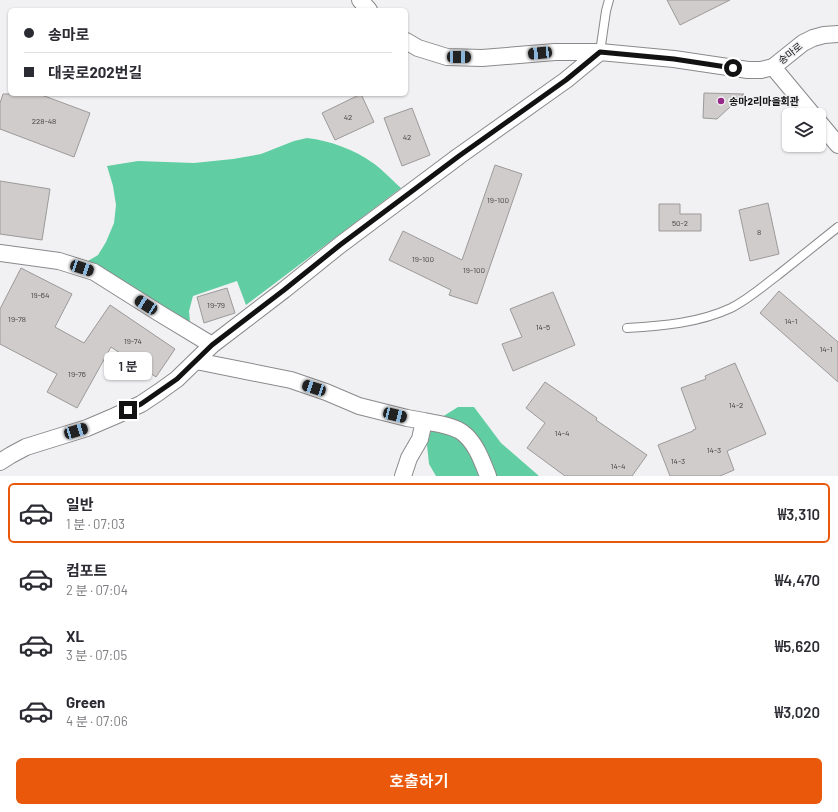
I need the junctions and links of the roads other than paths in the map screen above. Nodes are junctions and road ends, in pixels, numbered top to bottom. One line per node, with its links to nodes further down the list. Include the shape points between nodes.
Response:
1 (360, 0): 3 (street)
2 (609, 0): 6 (lane)
3 (367, 8)
4 (838, 34): 7 (street, 송마로, via 808,40)
5 (408, 42): 6 (street, 송마로, via 447,57 482,58 555,52)
6 (600, 52): 7 (street, 송마로, via 748,70); 14 (street, via 566,80 340,245)
7 (773, 67): 8 (street)
8 (807, 108)
9 (826, 130): 10 (street)
10 (838, 145)
11 (838, 227): 13 (lane, via 750,297 732,308 687,321)
12 (0, 253): 14 (street, via 58,260 94,272)
13 (627, 328)
14 (212, 345): 15 (street)
15 (196, 361): 16 (street, via 291,380 359,406); 17 (street, via 177,379 141,404 87,428 26,447)
16 (424, 420): 18 (street, via 420,439 409,458); 19 (street, via 462,432 473,444)
17 (0, 462)
18 (403, 476)
19 (488, 476)

